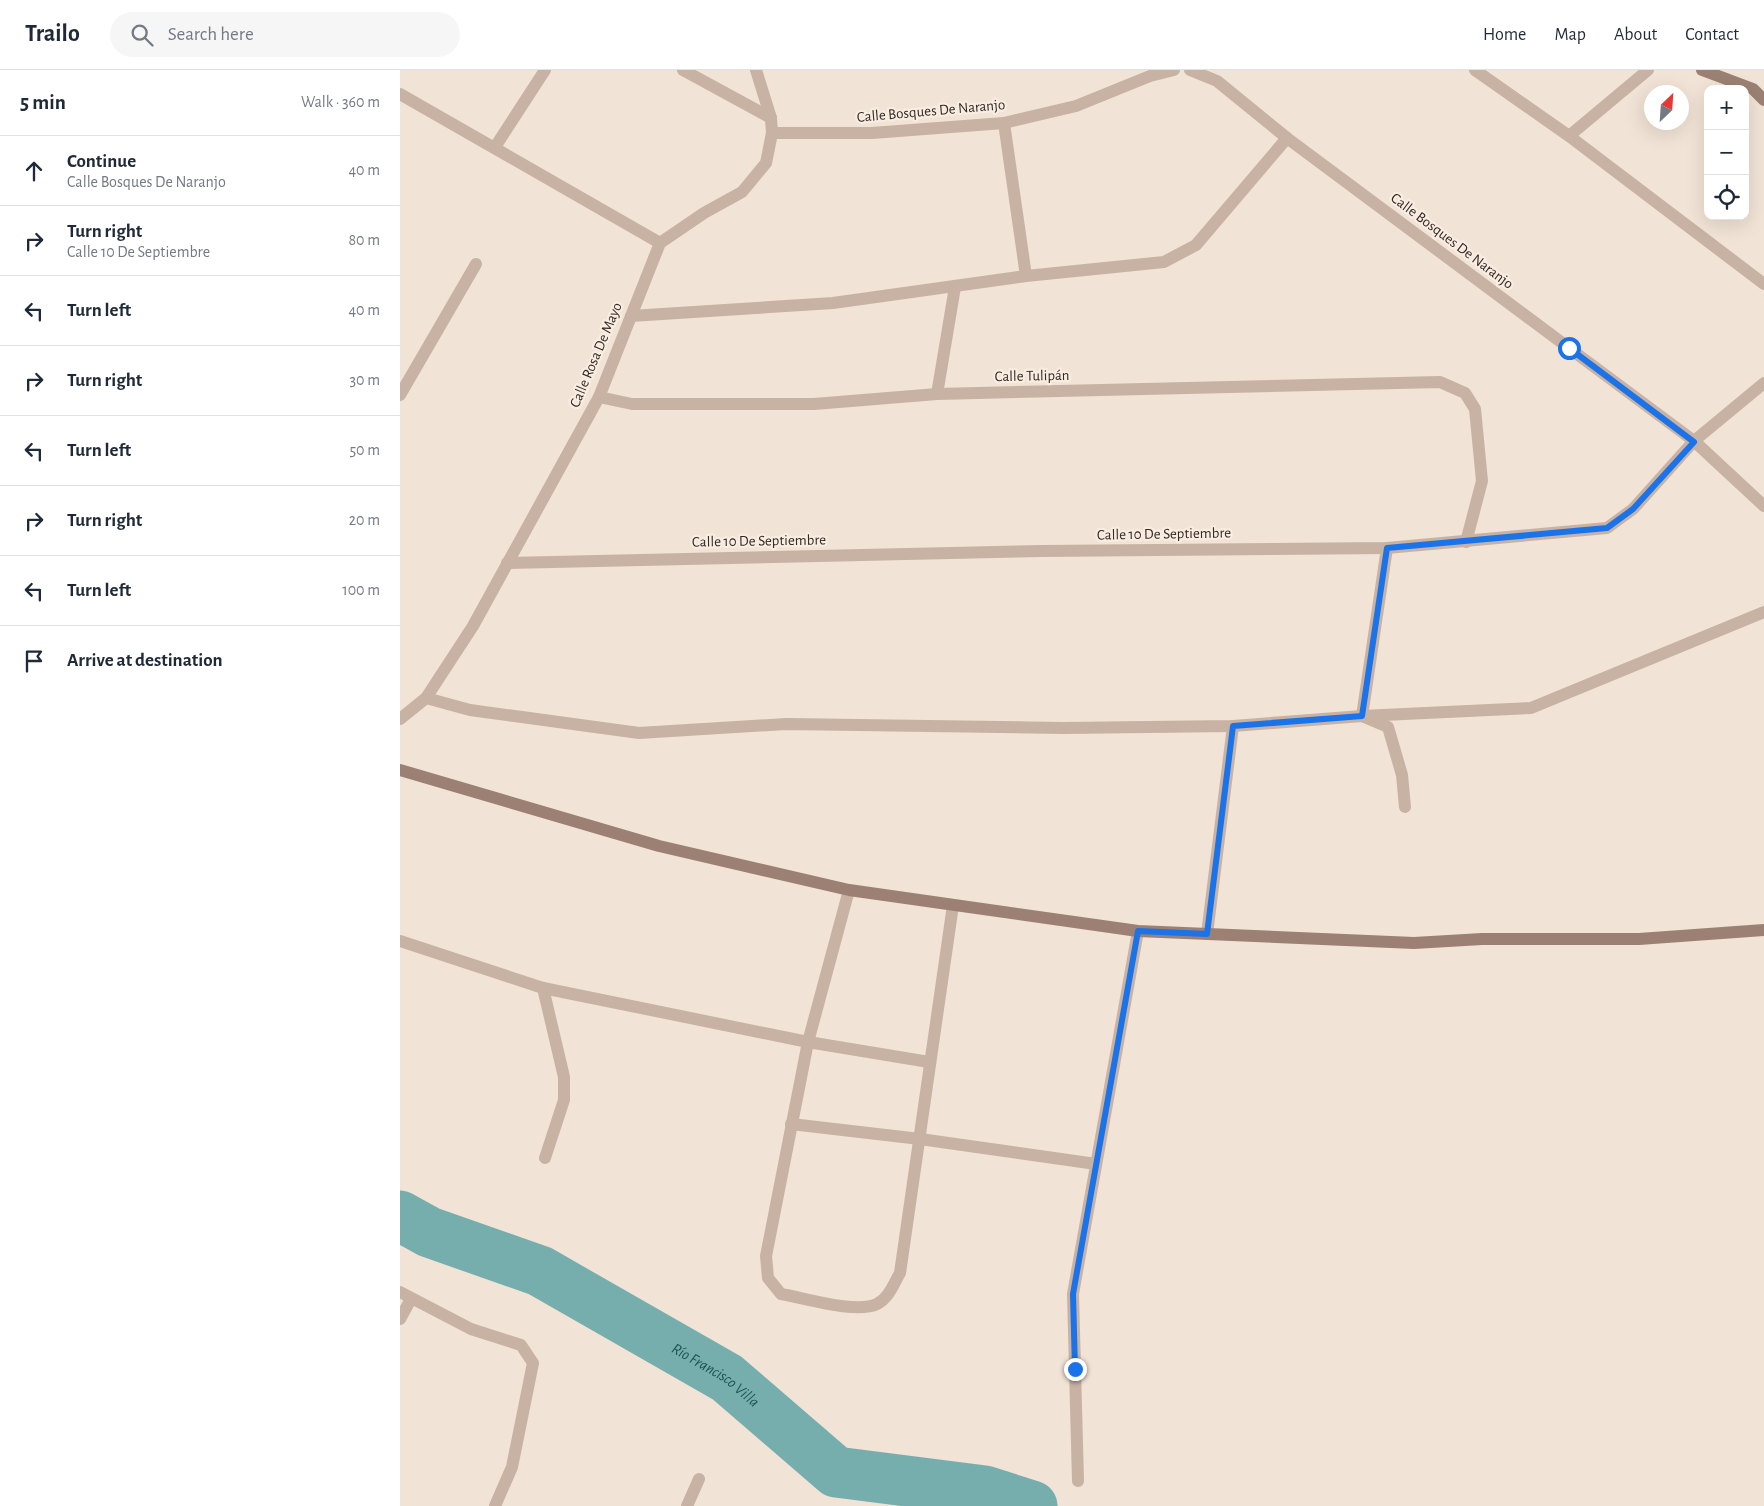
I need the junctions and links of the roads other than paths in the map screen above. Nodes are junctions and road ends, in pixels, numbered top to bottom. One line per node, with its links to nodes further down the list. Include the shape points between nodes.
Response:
1 (545, 70): 18 (street)
2 (683, 70): 13 (street)
3 (756, 70): 13 (street)
4 (1174, 70): 14 (street, Calle Bosques De Naranjo, via 1150,76 1076,106)
5 (1190, 70): 17 (street, Calle Bosques De Naranjo, via 1217,81)
6 (1476, 70): 16 (street)
7 (1648, 70): 16 (street)
8 (1702, 70): 10 (main road)
9 (1764, 81): 10 (main road)
10 (1753, 89): 12 (main road)
11 (400, 94): 18 (street)
12 (1764, 100)
13 (771, 118): 15 (street)
14 (1004, 123): 15 (street, Calle Bosques De Naranjo, via 872,133); 21 (street)
15 (772, 133): 19 (street, via 766,163 742,192 704,212)
16 (1569, 136): 22 (street)
17 (1287, 138): 21 (street, via 1196,245 1164,262); 29 (street, Calle Bosques De Naranjo)
18 (495, 147): 19 (street)
19 (660, 243): 24 (street, Calle Rosa De Mayo)
20 (476, 264): 27 (street)
21 (1026, 276): 23 (street)
22 (1764, 284)
23 (955, 287): 24 (street, via 832,303); 26 (street)
24 (632, 316): 28 (street, Calle Rosa De Mayo)
25 (1764, 383): 29 (street, Calle 10 De Septiembre)
26 (937, 394): 28 (street, Calle Tulipán, via 814,404 632,404); 31 (street, Calle Tulipán, via 1440,382 1465,393 1475,409 1482,481)
27 (400, 395)
28 (599, 397): 33 (street, Calle Rosa De Mayo)
29 (1694, 442): 30 (street, Calle Bosques De Naranjo); 31 (street, Calle 10 De Septiembre, via 1633,509 1607,528)
30 (1764, 506)
31 (1466, 542): 32 (street, Calle 10 De Septiembre)
32 (1387, 548): 33 (street, Calle 10 De Septiembre, via 1041,551); 36 (street)
33 (507, 563): 35 (street, Calle Rosa De Mayo, via 473,626)
34 (1764, 612): 36 (street, via 1531,708)
35 (426, 698): 37 (street, Calle Rosa De Mayo); 38 (street, via 470,710 638,733 786,724 1063,728)
36 (1362, 716): 38 (street); 40 (street, via 1388,727 1402,775)
37 (400, 719)
38 (1233, 726): 45 (street)
39 (400, 770): 41 (main road, via 660,846)
40 (1405, 807)
41 (849, 890): 42 (main road); 48 (street)
42 (953, 905): 44 (main road); 49 (street)
43 (1764, 930): 45 (main road, via 1638,938 1414,943)
44 (1138, 931): 45 (main road); 53 (street)
45 (1207, 934)
46 (400, 942): 47 (street)
47 (543, 988): 48 (street); 52 (street, via 564,1078 564,1100)
48 (808, 1042): 49 (street); 50 (street)
49 (929, 1062): 51 (street)
50 (791, 1124): 51 (street); 51 (street, via 766,1256 768,1278 781,1294 856,1307 877,1304 888,1294 900,1273)
51 (920, 1139): 53 (street)
52 (545, 1158)
53 (1096, 1164): 57 (street, via 1073,1294)
54 (405, 1295): 55 (street); 58 (street, via 471,1328 521,1346 533,1363 512,1467)
55 (400, 1319)
56 (699, 1479): 59 (street)
57 (1078, 1481)
58 (495, 1506)
59 (687, 1506)

